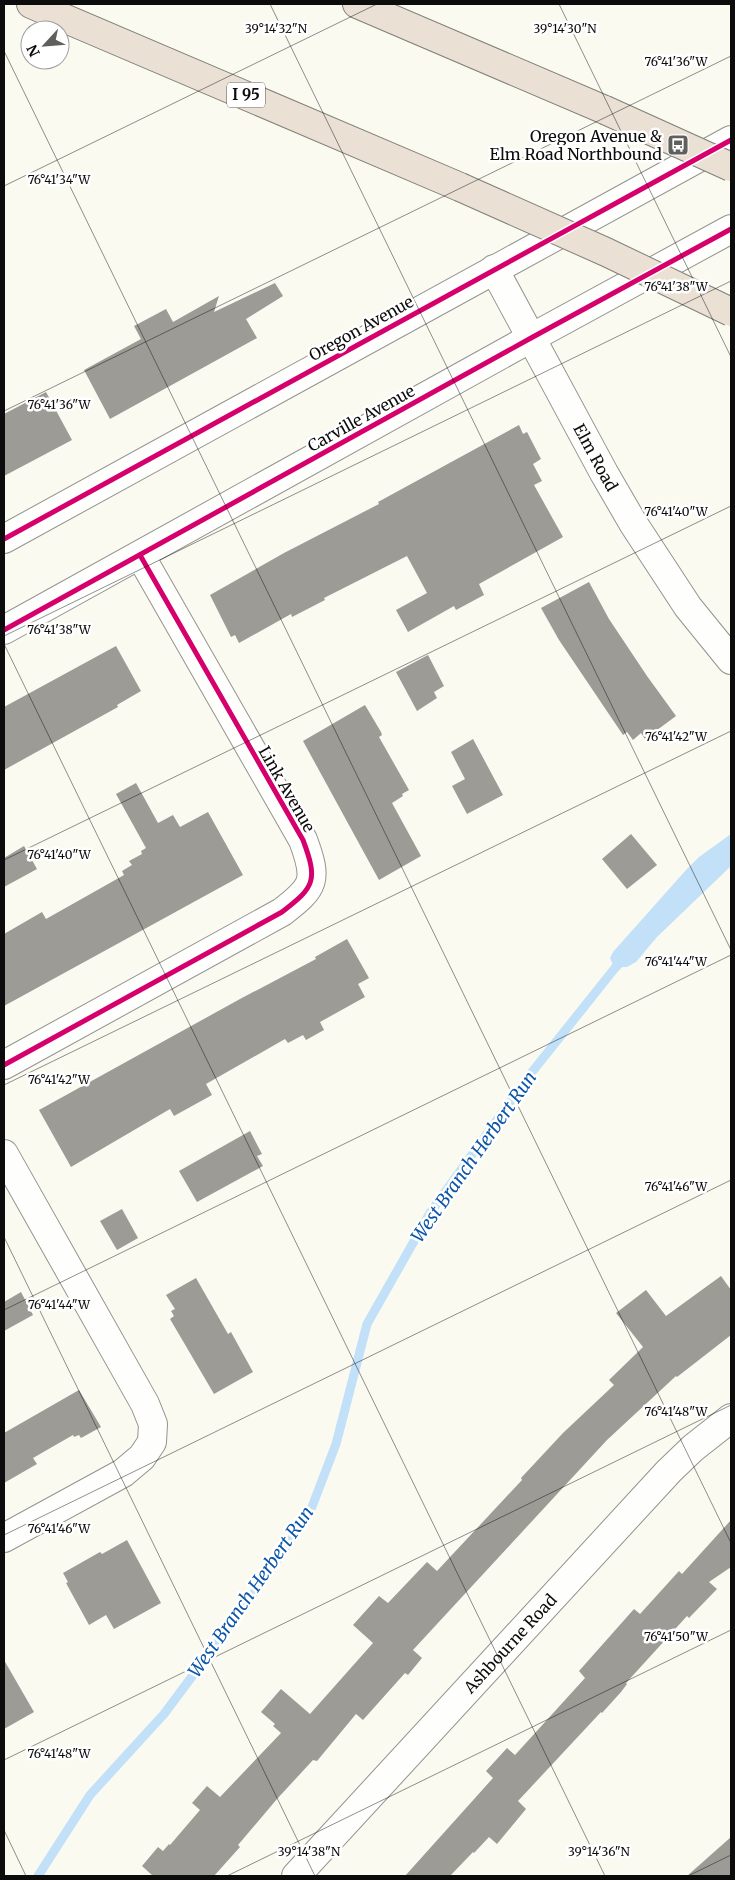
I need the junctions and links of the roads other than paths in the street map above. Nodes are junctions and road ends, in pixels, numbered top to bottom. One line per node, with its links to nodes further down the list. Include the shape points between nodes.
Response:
1 (31, 4): 7 (highway, I 95, bridge, via 460,187)
2 (357, 4): 4 (highway, bridge)
3 (731, 140): 6 (street, Oregon Avenue)
4 (731, 167)
5 (731, 229): 8 (street, Carville Avenue)
6 (494, 269): 8 (street, Elm Road); 9 (street, Oregon Avenue)
7 (731, 312)
8 (531, 338): 10 (street, Carville Avenue); 12 (street, Elm Road, via 633,523 688,607)
9 (4, 539)
10 (140, 555): 11 (street, Carville Avenue); 13 (street, Link Avenue, via 303,840 312,864 311,884 300,899 282,912)
11 (4, 630)
12 (731, 660)
13 (4, 1065)
14 (4, 1154): 16 (street, via 145,1404 153,1424 152,1442 142,1457 123,1473)
15 (731, 1418): 17 (street, Ashbourne Road, via 669,1471)
16 (4, 1538)
17 (296, 1876)

